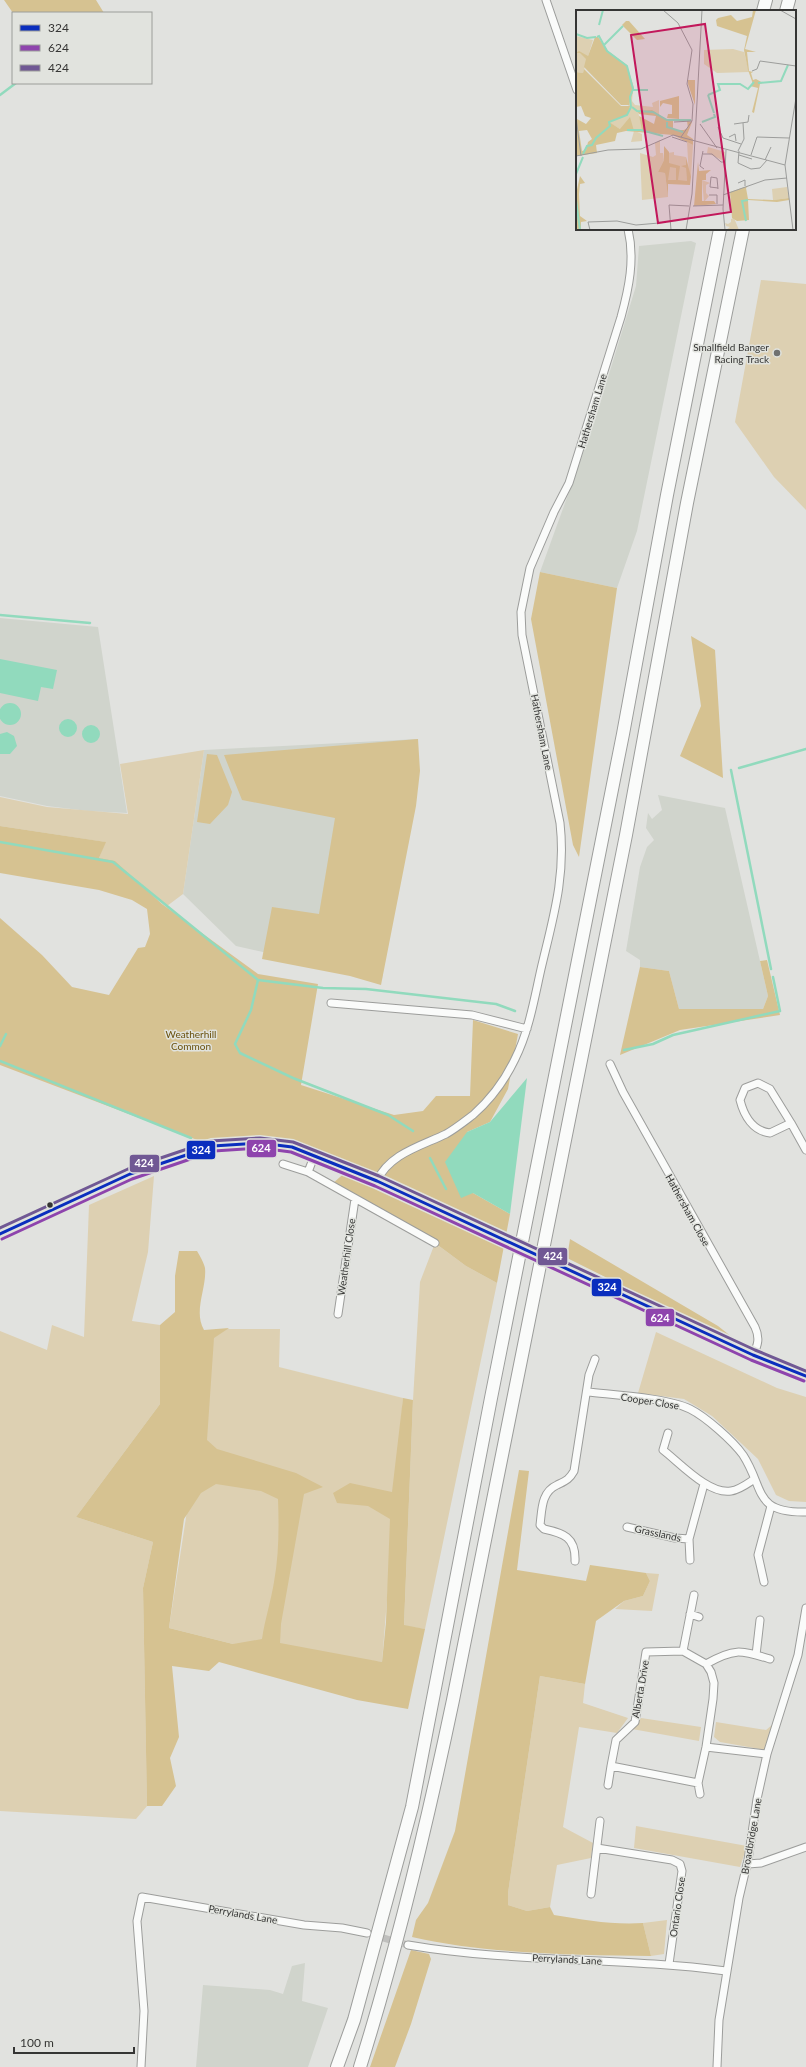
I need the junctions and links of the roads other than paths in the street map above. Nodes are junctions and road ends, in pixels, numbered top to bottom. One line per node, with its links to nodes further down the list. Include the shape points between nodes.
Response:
1 (546, 0): 6 (street)
2 (766, 0): 4 (highway)
3 (788, 0): 5 (highway)
4 (764, 10)
5 (786, 10)
6 (576, 87)
7 (628, 230): 11 (street, Hathersham Lane, via 632,262 621,317 569,483 530,568 521,612 522,635 563,847 558,898)
8 (720, 230): 62 (highway, via 412,1807 354,2020)
9 (743, 230): 63 (highway, via 687,503 626,835 429,1815 385,1988)
10 (331, 1003): 11 (street, via 472,1015)
11 (527, 1029): 18 (street, Hathersham Lane, via 515,1060 495,1092 473,1114 447,1133 393,1161)
12 (610, 1064): 23 (street, Hathersham Close, via 623,1092 758,1334)
13 (791, 1123): 13 (street, via 770,1133 757,1130 742,1106 741,1093 751,1084 764,1085 770,1089); 14 (street)
14 (806, 1150)
15 (314, 1154): 17 (street); 18 (street); 20 (street, via 292,1147 260,1143 214,1146 130,1174)
16 (283, 1164): 17 (street)
17 (308, 1172): 19 (street)
18 (377, 1181): 23 (street, bridge)
19 (355, 1199): 21 (street); 22 (street, Weatherhill Close)
20 (0, 1234)
21 (435, 1243)
22 (338, 1314)
23 (753, 1355): 25 (street)
24 (595, 1359): 26 (street, via 589,1375)
25 (806, 1376)
26 (588, 1392): 28 (street, Cooper Close, via 673,1403 691,1409 737,1448 750,1469); 35 (street, via 574,1471 570,1478 547,1492 543,1500 540,1525 544,1529 558,1531 570,1540 575,1552)
27 (668, 1433): 29 (street, via 663,1450)
28 (753, 1480): 29 (street, via 731,1492 715,1490); 30 (street, Cooper Close)
29 (704, 1484): 33 (street, Grasslands)
30 (771, 1506): 31 (street, via 785,1512); 36 (street, via 758,1555)
31 (806, 1512)
32 (627, 1526): 33 (street, Grasslands)
33 (689, 1539): 34 (street, Grasslands)
34 (690, 1560)
35 (575, 1561)
36 (764, 1582)
37 (694, 1595): 39 (street)
38 (806, 1608): 47 (street, Broadbridge Lane, via 798,1655)
39 (690, 1614): 40 (street); 42 (street)
40 (699, 1617)
41 (760, 1620): 43 (street)
42 (683, 1651): 45 (street); 48 (street, Alberta Drive, via 646,1652 635,1722 616,1740)
43 (756, 1655): 44 (street); 45 (street, via 736,1651 723,1654)
44 (770, 1659)
45 (706, 1664): 46 (street, via 714,1683)
46 (706, 1747): 47 (street); 49 (street)
47 (767, 1754): 55 (street, Broadbridge Lane, via 757,1799)
48 (611, 1766): 49 (street); 50 (street)
49 (698, 1783): 51 (street)
50 (608, 1785)
51 (700, 1794)
52 (600, 1821): 54 (street)
53 (806, 1847): 55 (street, via 761,1863)
54 (596, 1848): 56 (street); 59 (street, Ontario Close, via 672,1860 680,1864 682,1871)
55 (748, 1864): 60 (street, Broadbridge Lane)
56 (591, 1894)
57 (367, 1933): 61 (street, Perrylands Lane, via 304,1925 142,1897 137,1921 144,2012)
58 (408, 1945): 59 (street, Perrylands Lane, via 479,1954)
59 (668, 1964): 60 (street, Perrylands Lane)
60 (726, 1971): 64 (street, Broadbridge Lane, via 718,2029)
61 (141, 2067)
62 (338, 2067)
63 (360, 2067)
64 (717, 2067)

